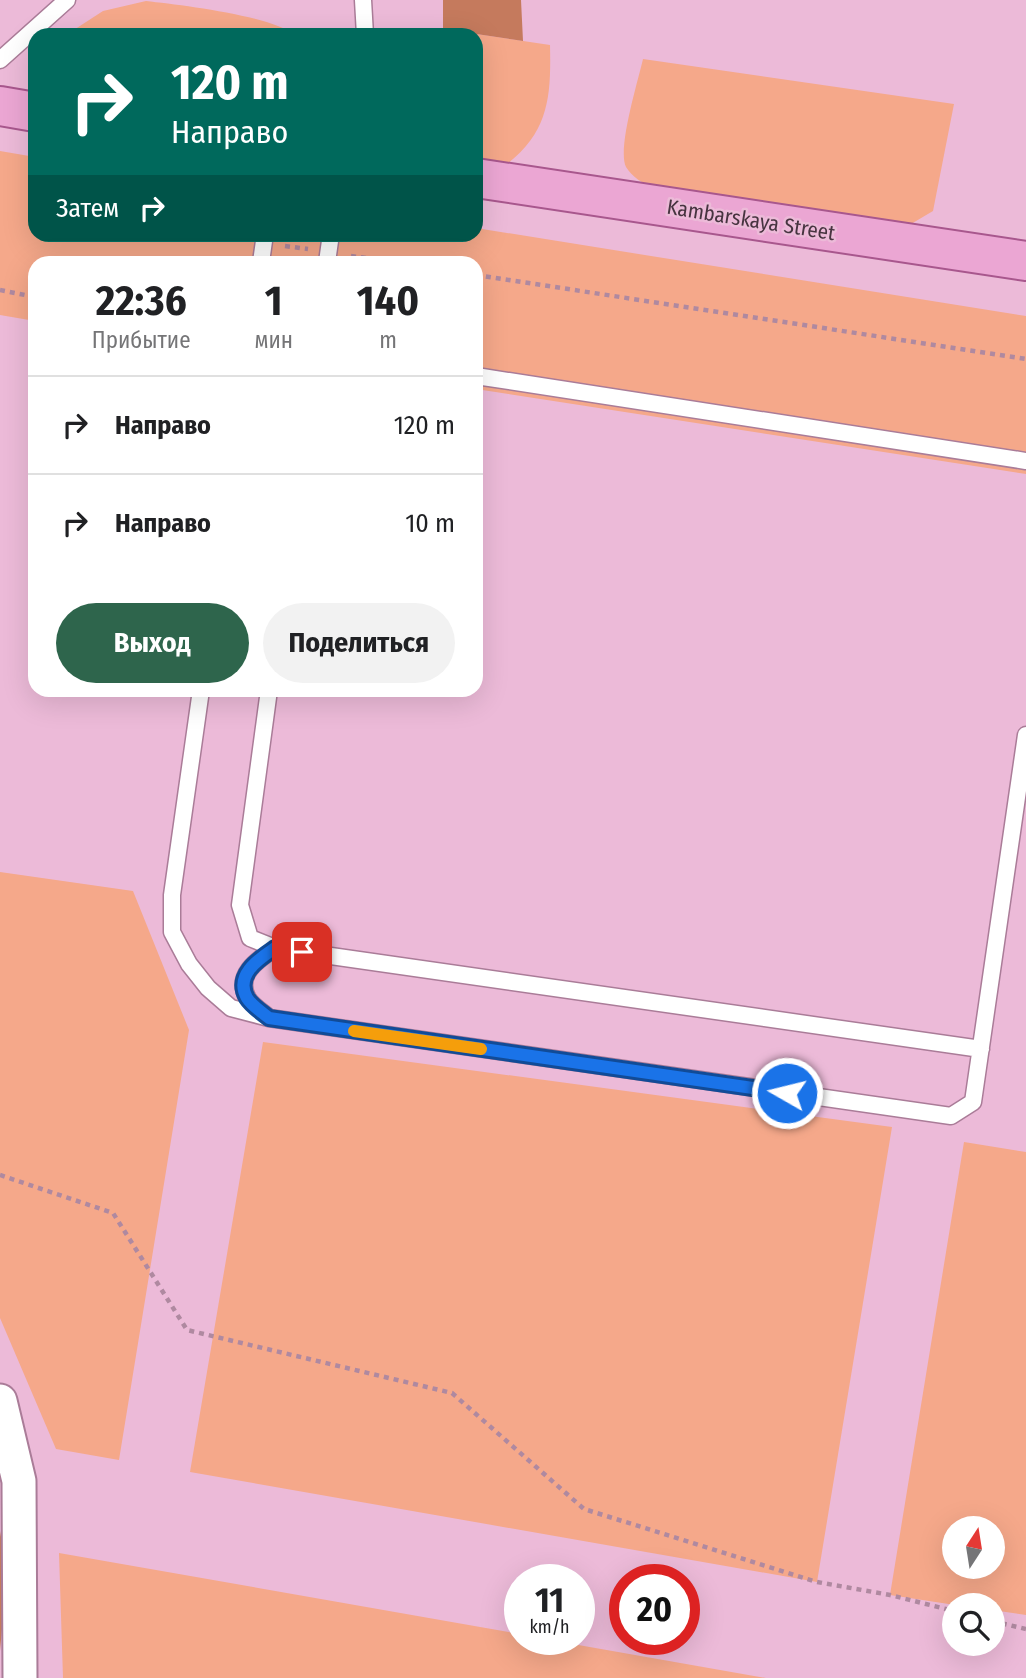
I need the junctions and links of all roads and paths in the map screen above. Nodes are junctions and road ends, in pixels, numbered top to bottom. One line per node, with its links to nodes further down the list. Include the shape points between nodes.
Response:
1 (67, 0): 3 (lane)
2 (363, 0): 4 (lane)
3 (36, 28)
4 (365, 28)
5 (28, 35): 6 (lane)
6 (0, 60)
7 (0, 106): 8 (main road)
8 (28, 111)
9 (483, 179): 10 (main road, Kambarskaya Street)
10 (1026, 261)
11 (483, 276): 14 (path)
12 (0, 290): 13 (path)
13 (28, 296)
14 (1026, 359)
15 (483, 377): 16 (lane)
16 (1026, 461)
17 (200, 697): 21 (lane, via 172,895 172,932 208,988 231,1008)
18 (268, 697): 20 (lane, via 240,905 250,937)
19 (1026, 735): 22 (lane)
20 (275, 948): 21 (lane, via 251,964 244,982 247,998); 22 (lane)
21 (269, 1018): 22 (lane, via 951,1116 973,1102)
22 (981, 1049)
23 (0, 1175): 25 (path, via 113,1213 187,1330 452,1394 584,1510 817,1582)
24 (0, 1401): 28 (street, via 19,1481)
25 (942, 1608)
26 (1005, 1623): 27 (path)
27 (1026, 1629)
28 (20, 1678)

